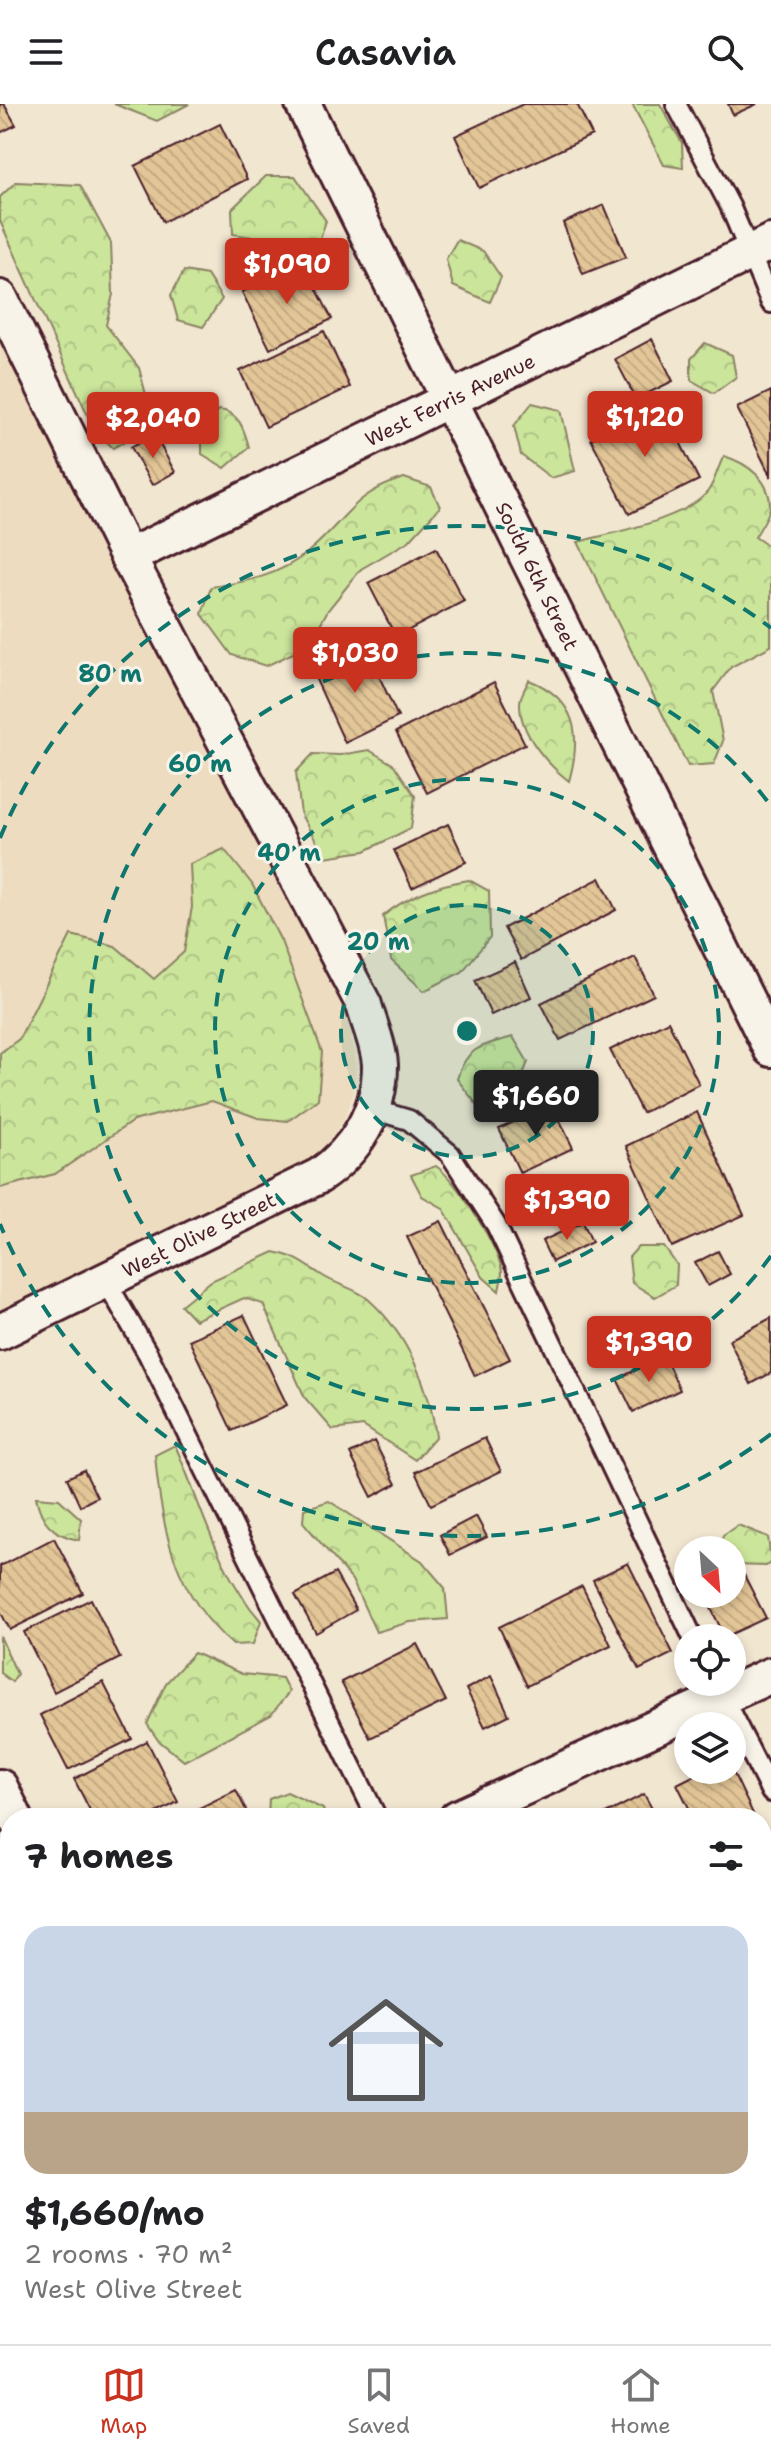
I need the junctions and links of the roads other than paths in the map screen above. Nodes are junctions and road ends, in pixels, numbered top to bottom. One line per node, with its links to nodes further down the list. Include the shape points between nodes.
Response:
1 (303, 104): 6 (street, South 6th Street)
2 (676, 104): 3 (lane, via 730,206)
3 (760, 247): 5 (lane); 6 (street, West Ferris Avenue)
4 (0, 298): 7 (street, West Olive Street)
5 (771, 303)
6 (450, 400): 7 (street, West Ferris Avenue); 8 (street, South 6th Street)
7 (128, 557): 9 (street, West Olive Street, via 364,1005 380,1064)
8 (771, 1049)
9 (372, 1109): 10 (street, West Olive Street, via 343,1160 319,1176); 12 (lane, via 409,1120 450,1154 496,1225)
10 (106, 1281): 11 (street, West Olive Street); 20 (lane, via 148,1354)
11 (0, 1332)
12 (686, 1624)
13 (771, 1675): 14 (street)
14 (746, 1682)
15 (704, 1696): 21 (street)
16 (722, 1696): 18 (lane)
17 (0, 1787): 19 (street)
18 (771, 1792)
19 (10, 1808)
20 (372, 1808)
21 (477, 1808)

